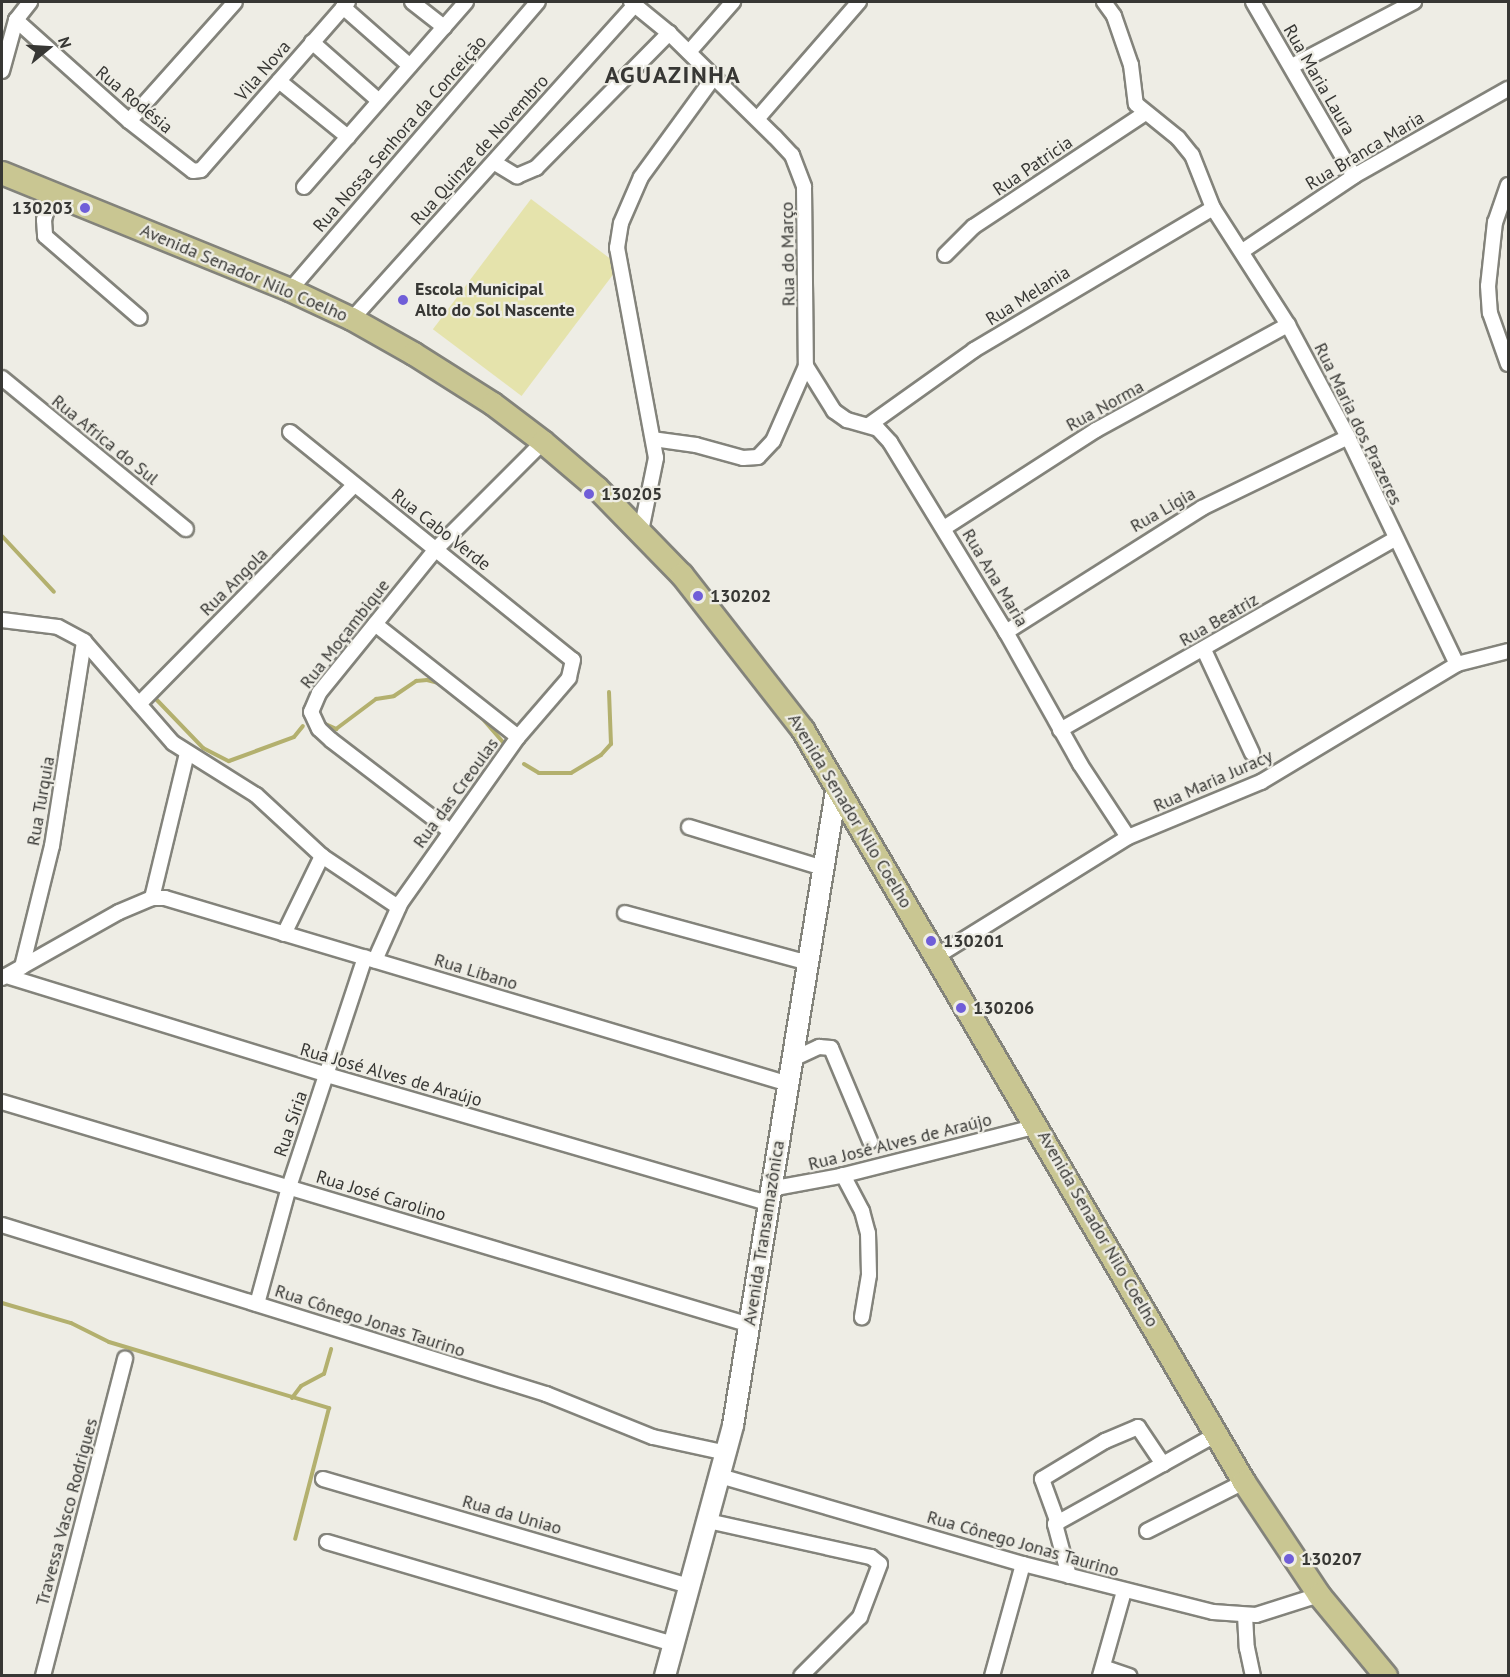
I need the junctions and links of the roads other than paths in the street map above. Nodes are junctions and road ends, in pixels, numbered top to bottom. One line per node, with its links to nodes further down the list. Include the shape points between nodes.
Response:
1 (30, 2): 13 (street)
2 (235, 2): 27 (street)
3 (412, 2): 14 (street)
4 (466, 2): 14 (street)
5 (538, 2): 39 (street, Rua Nossa Senhora da Conceição)
6 (733, 2): 17 (street)
7 (859, 2): 26 (street)
8 (1104, 2): 25 (street, via 1114,16 1131,65 1132,94)
9 (1253, 2): 19 (street, Rua Maria Laura)
10 (1414, 2): 19 (street)
11 (633, 3): 15 (street, Rua do Março); 29 (street, Rua Quinze de Novembro)
12 (345, 4): 16 (street, Vila Nova); 18 (street)
13 (16, 20): 20 (street); 27 (street, Rua Rodésia)
14 (444, 27): 18 (street)
15 (669, 33): 17 (street, Rua do Março); 29 (street, via 536,168 517,176)
16 (312, 42): 22 (street, Vila Nova); 24 (street)
17 (689, 52): 21 (street, Rua do Março)
18 (410, 66): 24 (street)
19 (1292, 66): 32 (street, Rua Maria Laura)
20 (2, 71)
21 (714, 77): 26 (street, Rua do Março); 49 (street, via 641,177 621,223 617,248)
22 (279, 81): 28 (street); 30 (street, Vila Nova)
23 (1509, 89): 32 (street, Rua Branca Maria)
24 (379, 101): 28 (street)
25 (1145, 112): 36 (street, Rua Maria dos Prazeres, via 1186,146); 38 (street, Rua Patricia, via 973,227)
26 (758, 118): 44 (street, Rua do Março, via 792,155 804,187)
27 (129, 121): 30 (street, Rua Rodésia, via 193,171)
28 (348, 137): 34 (street)
29 (495, 163): 41 (street, Rua Quinze de Novembro)
30 (206, 165)
31 (2, 173): 35 (main road, Avenida Senador Nilo Coelho)
32 (1354, 176): 37 (street, Rua Branca Maria)
33 (1509, 185): 43 (street, via 1495,222 1488,286 1490,313)
34 (304, 187)
35 (51, 194): 39 (main road, Avenida Senador Nilo Coelho); 40 (street, via 44,220 45,236)
36 (1213, 208): 37 (street, Rua Maria dos Prazeres); 46 (street, Rua Melania, via 984,344)
37 (1244, 250): 42 (street, Rua Maria dos Prazeres)
38 (945, 255)
39 (290, 290): 41 (main road, Avenida Senador Nilo Coelho)
40 (140, 318)
41 (352, 319): 50 (main road, Avenida Senador Nilo Coelho, via 492,404)
42 (1288, 324): 48 (street, Rua Maria dos Prazeres); 52 (street, Rua Norma, via 1077,441)
43 (1509, 364)
44 (806, 366): 46 (street, Rua Ana Maria, via 834,411 847,420); 49 (street, Rua do Março, via 773,441 758,457 743,458 696,445)
45 (2, 378): 53 (street, Rua Africa do Sul)
46 (869, 425): 52 (street, Rua Ana Maria, via 890,442)
47 (290, 432): 51 (street, Rua Cabo Verde)
48 (1348, 437): 55 (street, Rua Maria dos Prazeres); 59 (street, Rua Ligia, via 1202,508)
49 (653, 439): 54 (street, via 654,479)
50 (543, 442): 54 (main road, Avenida Senador Nilo Coelho); 56 (street, Rua Moçambique)
51 (354, 485): 56 (street, Rua Cabo Verde); 65 (street, Rua Angola)
52 (944, 528): 59 (street, Rua Ana Maria)
53 (186, 529)
54 (641, 531): 70 (main road, Avenida Senador Nilo Coelho, via 720,621 798,722)
55 (1395, 539): 61 (street, Rua Beatriz); 64 (street, Rua Maria dos Prazeres)
56 (436, 549): 58 (street, Rua Moçambique); 63 (street, Rua Cabo Verde)
57 (2, 620): 60 (street, via 58,627)
58 (375, 624): 67 (street); 72 (street, Rua Moçambique, via 320,693 313,717 331,740)
59 (1006, 632): 66 (street, Rua Ana Maria)
60 (84, 640): 65 (street); 83 (street, Rua Turquia, via 52,846)
61 (1204, 650): 66 (street, Rua Beatriz); 69 (street)
62 (1509, 651): 64 (street, Rua Maria Juracy)
63 (570, 655): 67 (street, Rua das Creoulas, via 573,664 569,678)
64 (1457, 664): 73 (street, Rua Maria Juracy, via 1261,782)
65 (139, 704): 68 (street)
66 (1060, 730): 73 (street, Rua Ana Maria)
67 (518, 737): 72 (street, Rua das Creoulas)
68 (187, 753): 74 (street, via 256,795); 76 (street)
69 (1252, 753)
70 (837, 785): 75 (street, Avenida Transamazônica); 80 (main road, Avenida Senador Nilo Coelho)
71 (689, 827): 75 (street)
72 (450, 831): 77 (street, Rua das Creoulas)
73 (1128, 837): 80 (street, Rua Maria Juracy)
74 (322, 856): 77 (street); 79 (street)
75 (823, 868): 82 (street, Avenida Transamazônica)
76 (152, 898): 79 (street, Rua Líbano, via 180,902); 83 (street)
77 (398, 907): 81 (street, Rua das Creoulas)
78 (626, 913): 82 (street)
79 (284, 934): 81 (street, Rua Líbano)
80 (937, 956): 89 (main road, Avenida Senador Nilo Coelho)
81 (370, 959): 86 (street, Rua Síria); 87 (street, Rua Líbano)
82 (808, 963): 85 (street, Avenida Transamazônica)
83 (22, 967): 84 (street)
84 (4, 977): 86 (street, Rua José Alves de Araújo)
85 (793, 1059): 87 (street, Avenida Transamazônica); 90 (street, via 819,1047 831,1048)
86 (327, 1075): 92 (street, Rua Síria); 93 (street, Rua José Alves de Araújo)
87 (789, 1084): 93 (street, Avenida Transamazônica)
88 (2, 1102): 92 (street, Rua José Carolino)
89 (1038, 1126): 91 (street, Rua José Alves de Araújo); 99 (main road, Avenida Senador Nilo Coelho)
90 (870, 1141)
91 (843, 1175): 93 (street, Rua José Alves de Araújo); 96 (street, via 862,1211 868,1233 869,1275)
92 (289, 1188): 95 (street, Rua Síria); 97 (street, Rua José Carolino)
93 (768, 1196): 97 (street, Avenida Transamazônica)
94 (2, 1225): 95 (street, Rua Cônego Jonas Taurino)
95 (257, 1304): 100 (street, Rua Cônego Jonas Taurino, via 546,1394 653,1437)
96 (862, 1317)
97 (750, 1325): 100 (street, Avenida Transamazônica)
98 (125, 1358): 117 (street, Travessa Vasco Rodrigues)
99 (1217, 1434): 101 (street); 104 (main road, Avenida Senador Nilo Coelho)
100 (727, 1453): 102 (street, Avenida Transamazônica)
101 (1163, 1464): 106 (street); 106 (street, via 1138,1427 1105,1441 1042,1479)
102 (720, 1476): 105 (street, Avenida Transamazônica); 109 (street, Rua Cônego Jonas Taurino)
103 (323, 1479): 111 (street, Rua da Uniao)
104 (1244, 1482): 107 (street); 113 (main road, Avenida Senador Nilo Coelho)
105 (708, 1521): 111 (street, Avenida Transamazônica); 119 (street, via 871,1557 880,1564 854,1625)
106 (1058, 1523): 110 (street, via 1055,1531)
107 (1147, 1531)
108 (327, 1542): 115 (street)
109 (1023, 1564): 110 (street, Rua Cônego Jonas Taurino); 120 (street)
110 (1069, 1576): 112 (street, Rua Cônego Jonas Taurino)
111 (690, 1586): 115 (street, Avenida Transamazônica)
112 (1124, 1591): 114 (street, Rua Cônego Jonas Taurino, via 1213,1612); 116 (street)
113 (1319, 1595): 114 (street, Rua Cônego Jonas Taurino, via 1277,1611); 123 (main road, Avenida Senador Nilo Coelho)
114 (1245, 1615): 122 (street)
115 (674, 1644): 118 (street, Avenida Transamazônica)
116 (1102, 1671): 121 (street)
117 (43, 1676)
118 (665, 1676)
119 (801, 1676)
120 (992, 1676)
121 (1129, 1676)
122 (1253, 1676)
123 (1386, 1676)

